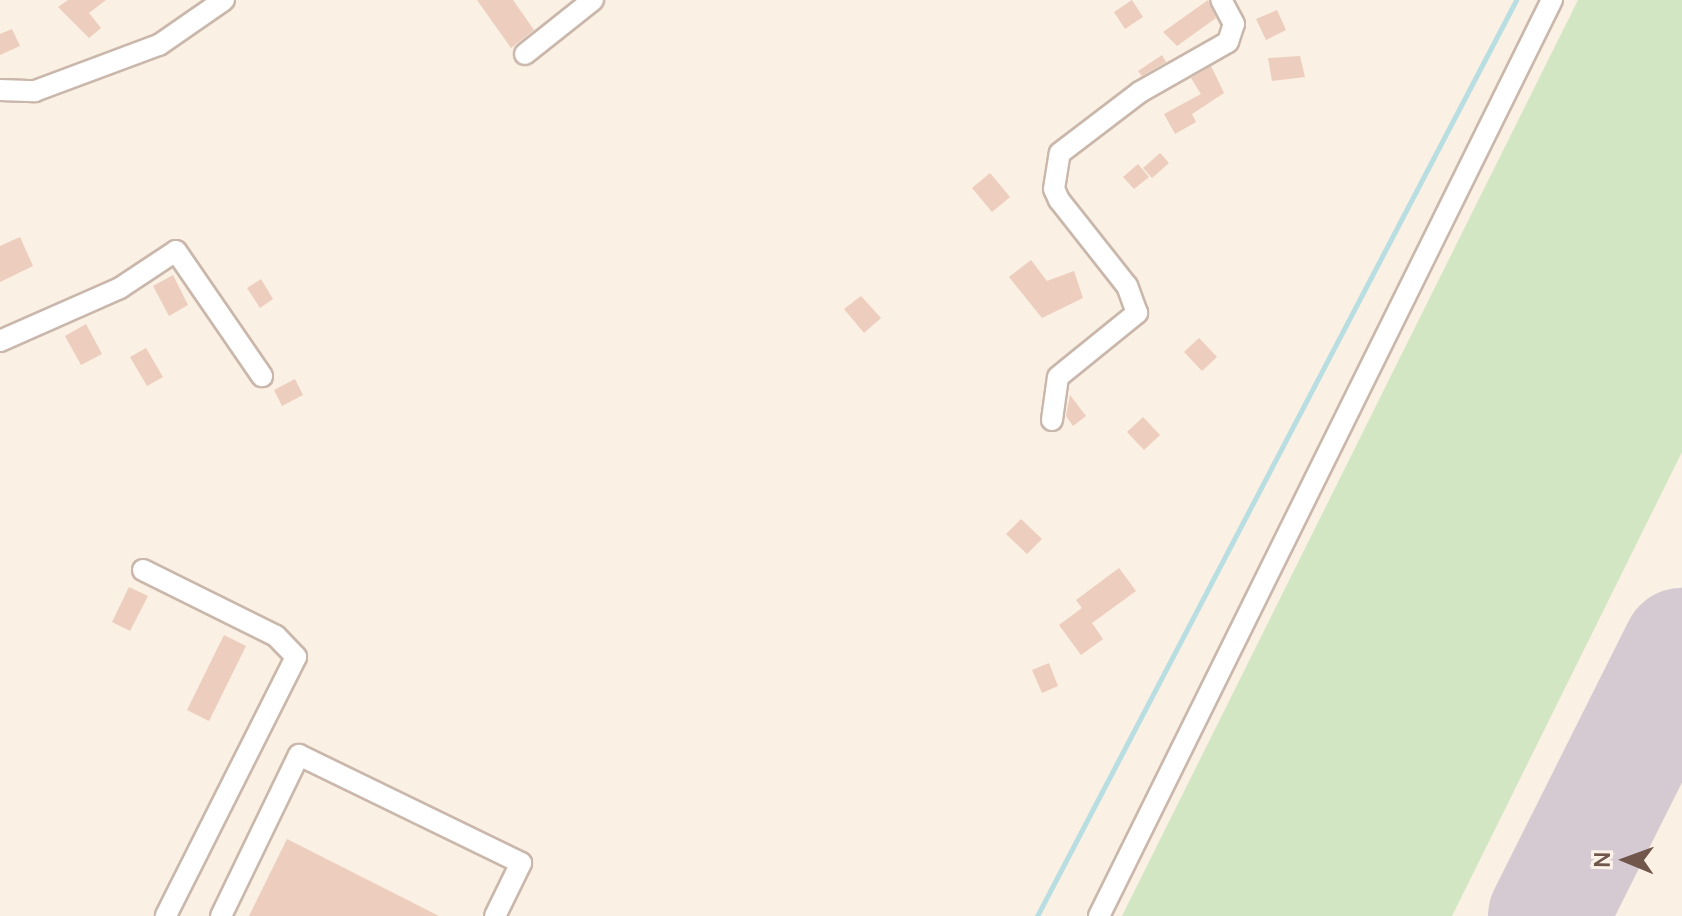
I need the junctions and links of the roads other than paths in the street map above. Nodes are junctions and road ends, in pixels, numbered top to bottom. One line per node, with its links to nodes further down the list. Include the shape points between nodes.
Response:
1 (224, 0): 6 (street, via 159,45 35,91)
2 (593, 0): 5 (street)
3 (1221, 0): 9 (street, via 1234,24 1228,42 1140,92 1060,153 1054,189 1059,200 1127,286 1137,313 1058,377)
4 (1552, 0): 14 (street)
5 (525, 54)
6 (0, 90)
7 (0, 341): 8 (street, via 120,288 176,251)
8 (262, 376)
9 (1052, 420)
10 (143, 570): 11 (street, via 276,636 296,657)
11 (166, 916)
12 (221, 916): 13 (street, via 299,755 521,863)
13 (495, 916)
14 (1099, 916)

